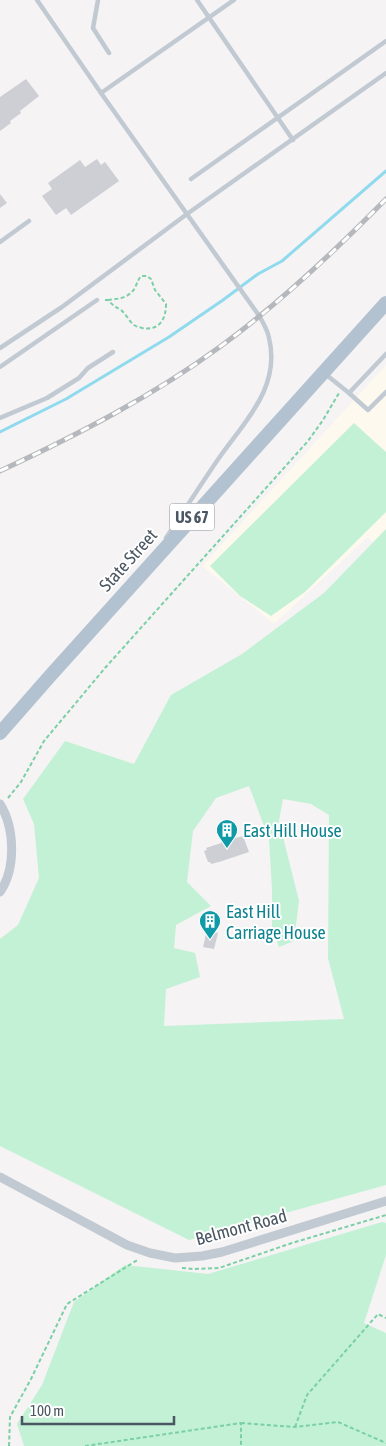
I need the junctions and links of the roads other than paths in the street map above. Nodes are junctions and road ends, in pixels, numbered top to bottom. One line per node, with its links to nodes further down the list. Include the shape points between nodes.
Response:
1 (98, 0): 7 (lane, via 92,28)
2 (197, 0): 5 (lane)
3 (234, 0): 5 (lane)
4 (40, 1): 9 (lane)
5 (209, 18): 9 (lane); 10 (lane)
6 (386, 41): 10 (lane)
7 (109, 53)
8 (386, 74): 11 (lane)
9 (101, 93): 13 (lane)
10 (278, 118): 11 (lane); 12 (lane)
11 (293, 140): 13 (lane)
12 (191, 179)
13 (188, 214): 18 (lane, via 62,307); 26 (lane, via 260,317 269,337 269,374 264,393 249,418)
14 (29, 221): 15 (lane)
15 (0, 242)
16 (98, 300): 21 (lane)
17 (386, 303): 22 (main road, State Street / US 67)
18 (0, 348)
19 (113, 352): 25 (lane, via 48,398)
20 (386, 354): 24 (lane)
21 (0, 367)
22 (323, 372): 24 (lane); 26 (main road, State Street / US 67)
23 (386, 392): 24 (lane, via 368,410)
24 (349, 393)
25 (0, 418)
26 (146, 568): 27 (main road, State Street / US 67)
27 (0, 732)
28 (1, 805): 29 (street, via 11,837 11,864)
29 (0, 892)
30 (0, 1177): 31 (street, Belmont Road, via 127,1245 175,1258 222,1252)
31 (386, 1201)

